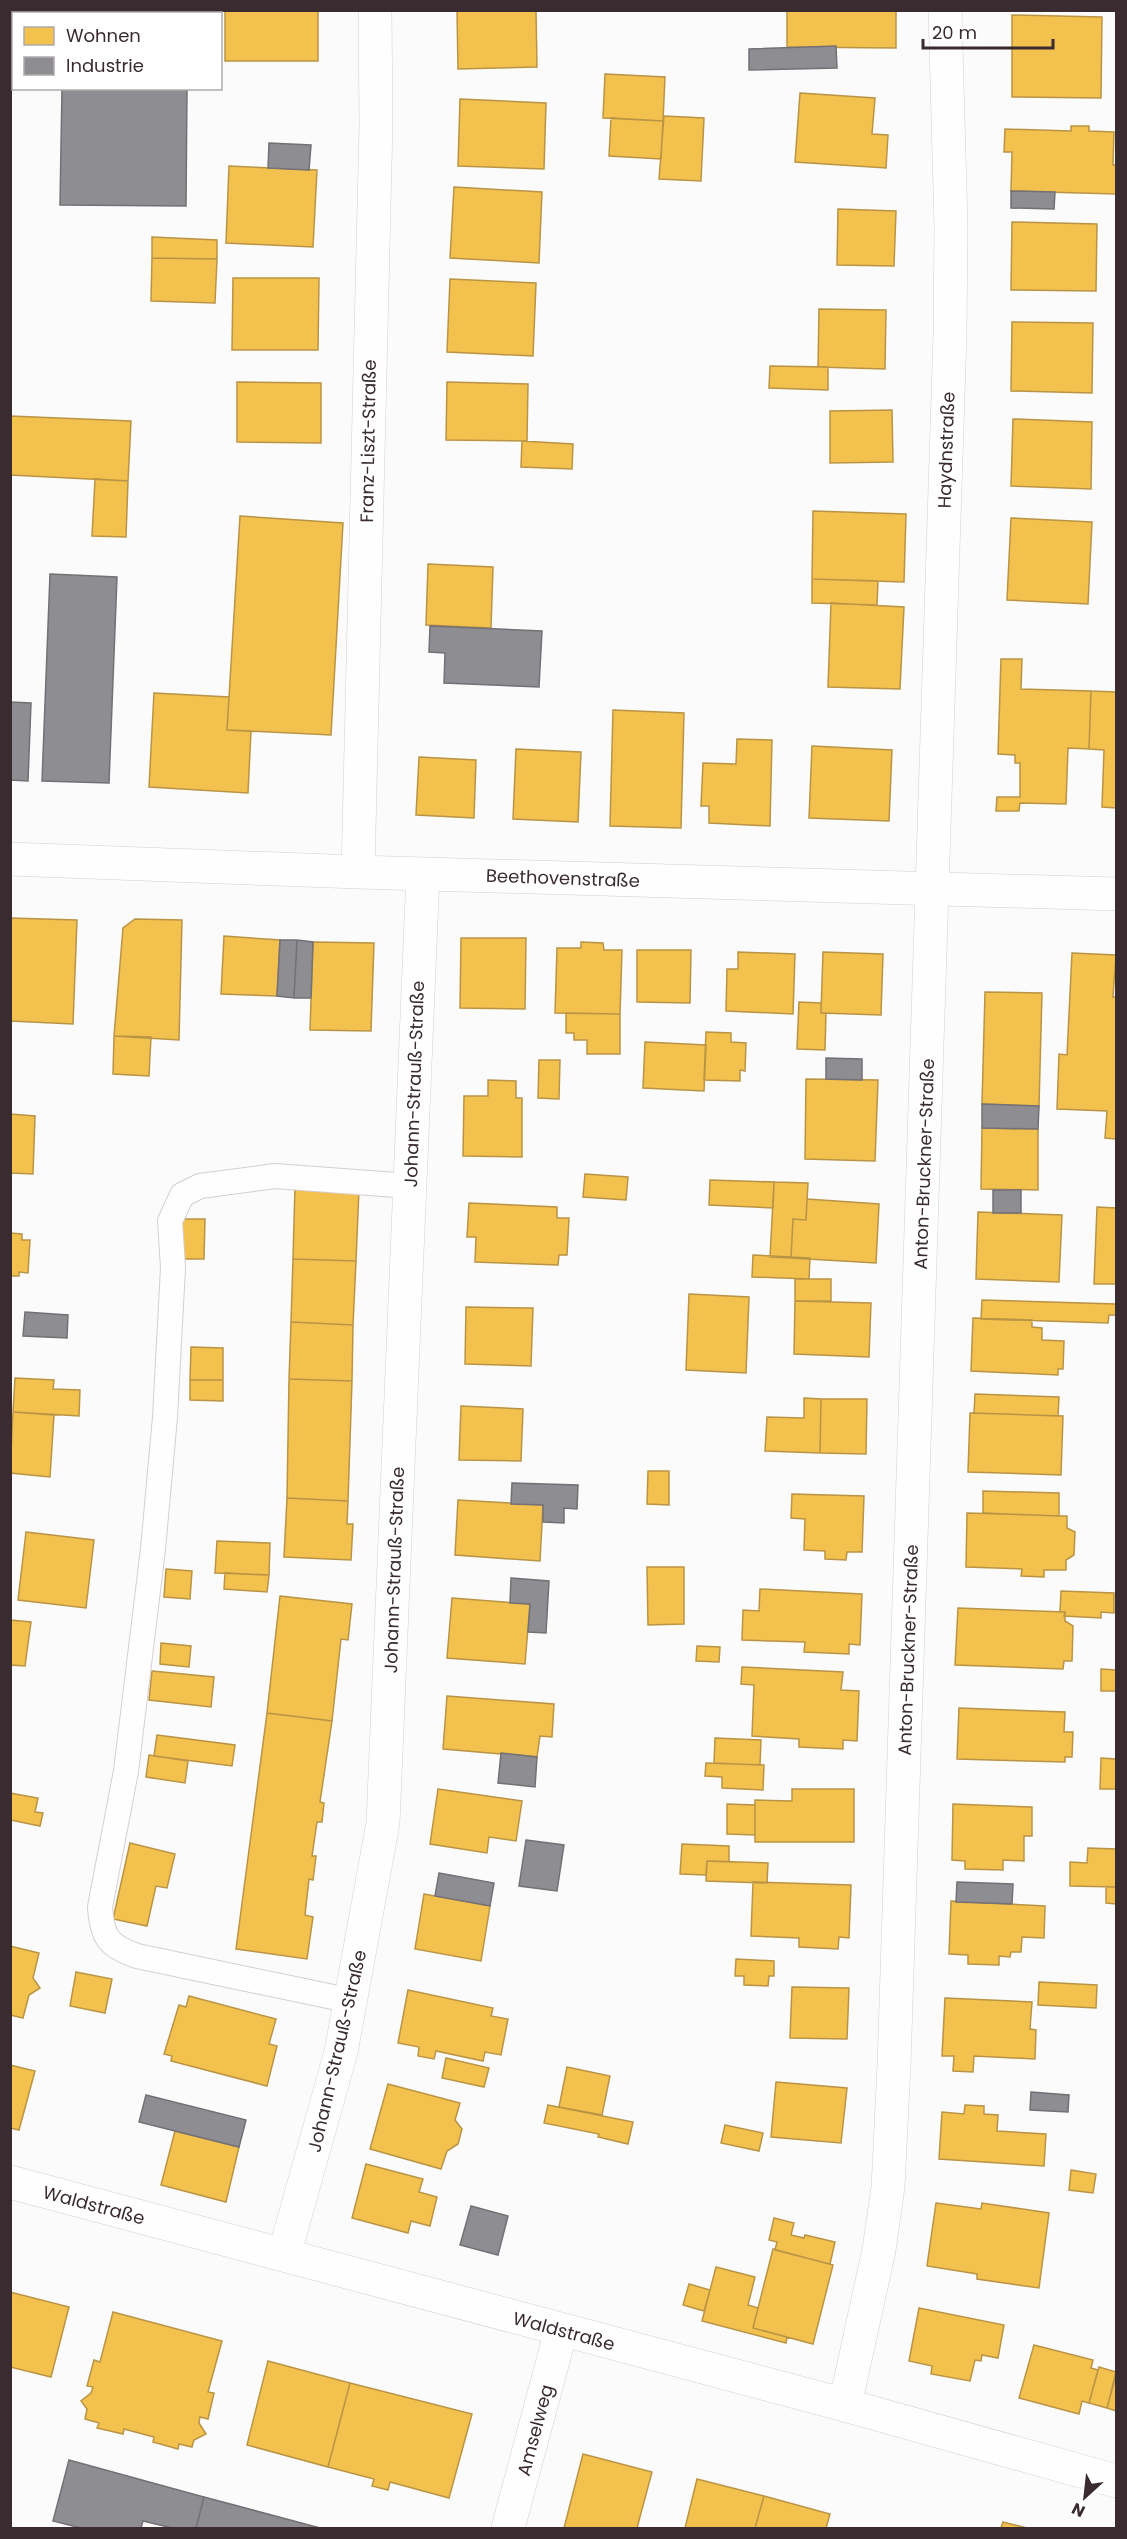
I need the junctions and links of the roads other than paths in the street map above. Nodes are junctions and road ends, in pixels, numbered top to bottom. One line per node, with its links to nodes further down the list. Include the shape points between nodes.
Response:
1 (375, 10): 4 (street, Franz-Liszt-Straße, via 376,123)
2 (945, 10): 6 (street, Haydnstraße, via 951,251)
3 (10, 859): 4 (street, Beethovenstraße)
4 (358, 872): 5 (street, Beethovenstraße)
5 (423, 874): 6 (street, Beethovenstraße); 8 (street, Johann-Strauß-Straße)
6 (933, 890): 7 (street, Beethovenstraße); 13 (street, Anton-Bruckner-Straße, via 888,2187 879,2250)
7 (1116, 894)
8 (410, 1186): 9 (street, Johann-Strauß-Straße, via 383,1823); 9 (lane, via 275,1176 200,1186 182,1195 170,1221 173,1268 153,1549 126,1771 100,1907 101,1927 120,1950)
9 (352, 2001): 11 (street, Johann-Strauß-Straße)
10 (10, 2182): 11 (street, Waldstraße)
11 (284, 2255): 12 (street, Waldstraße)
12 (561, 2331): 13 (street, Waldstraße); 15 (street, Amselweg)
13 (845, 2405): 14 (street, Waldstraße)
14 (1116, 2481)
15 (508, 2529)

